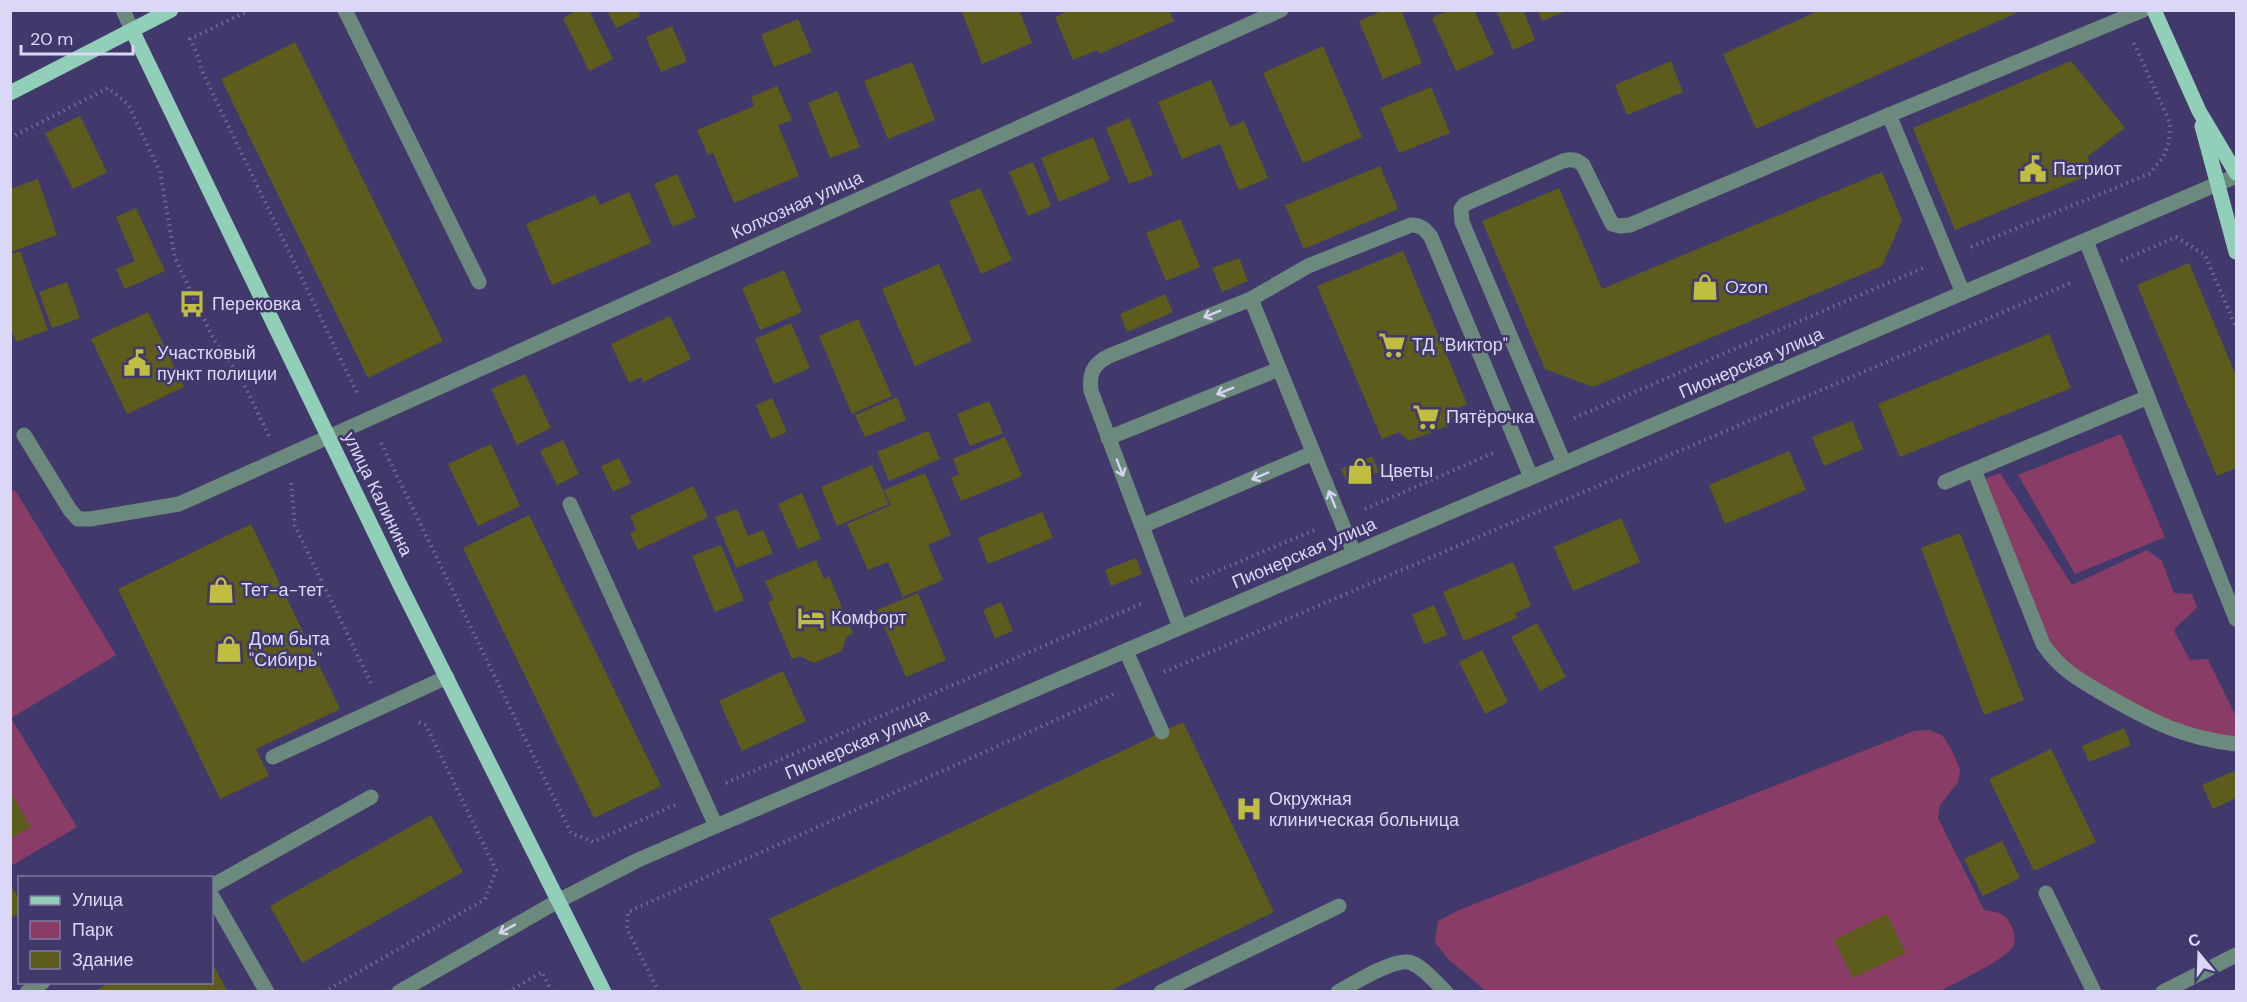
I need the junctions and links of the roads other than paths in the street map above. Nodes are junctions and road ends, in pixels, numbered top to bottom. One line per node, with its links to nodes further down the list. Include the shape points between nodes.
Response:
1 (123, 10): 7 (street, улица Калинина)
2 (171, 10): 7 (main road)
3 (345, 10): 15 (street)
4 (1281, 10): 21 (street, Колхозная улица)
5 (2143, 10): 10 (street)
6 (2154, 10): 9 (main road)
7 (132, 30): 8 (main road); 21 (main road, улица Калинина)
8 (10, 93)
9 (2199, 111): 11 (main road); 12 (main road)
10 (1888, 115): 16 (street); 24 (street, via 1630,225 1612,224 1583,165 1571,159 1465,204 1461,209 1462,222)
11 (2236, 175): 12 (street, Пионерская улица)
12 (2217, 185): 13 (street, Пионерская улица); 14 (main road)
13 (2086, 241): 16 (street, Пионерская улица); 19 (street)
14 (2236, 252)
15 (479, 282)
16 (1964, 293): 24 (street, Пионерская улица)
17 (1251, 299): 18 (street); 22 (street, one-way to 22, via 1099,361 1092,370 1091,391); 26 (street, via 1308,266 1419,225 1431,237)
18 (1280, 369): 22 (street, one-way to 22); 23 (street)
19 (2148, 397): 25 (street); 31 (street)
20 (24, 435): 21 (street, Колхозная улица, via 78,519 178,504)
21 (328, 436): 34 (main road, улица Калинина)
22 (1108, 438): 29 (street, one-way to 29)
23 (1313, 453): 29 (street, one-way to 29); 30 (street, one-way to 23)
24 (1564, 463): 26 (street, Пионерская улица)
25 (1974, 470): 27 (street); 36 (street, via 2043,644 2053,660 2151,721 2176,732)
26 (1531, 477): 30 (street, Пионерская улица)
27 (1945, 482)
28 (570, 504): 39 (street)
29 (1142, 526): 32 (street)
30 (1354, 553): 32 (street, Пионерская улица)
31 (2236, 619)
32 (1180, 627): 33 (street, Пионерская улица)
33 (1126, 651): 35 (street); 39 (street, Пионерская улица)
34 (447, 677): 37 (street); 43 (main road, улица Калинина)
35 (1162, 732)
36 (2236, 744)
37 (273, 757)
38 (371, 797): 40 (street)
39 (716, 826): 43 (street, Пионерская улица)
40 (213, 885)
41 (2046, 892): 54 (street)
42 (213, 898): 48 (street)
43 (558, 901): 49 (street, Пионерская улица, one-way to 49); 50 (main road, улица Калинина)
44 (1339, 906): 51 (street)
45 (2236, 955): 55 (street)
46 (40, 984): 47 (street)
47 (27, 992)
48 (267, 992)
49 (399, 992)
50 (603, 992)
51 (1161, 992)
52 (1338, 992): 53 (street, via 1396,963 1410,962)
53 (1446, 992)
54 (2094, 992)
55 (2163, 992)

